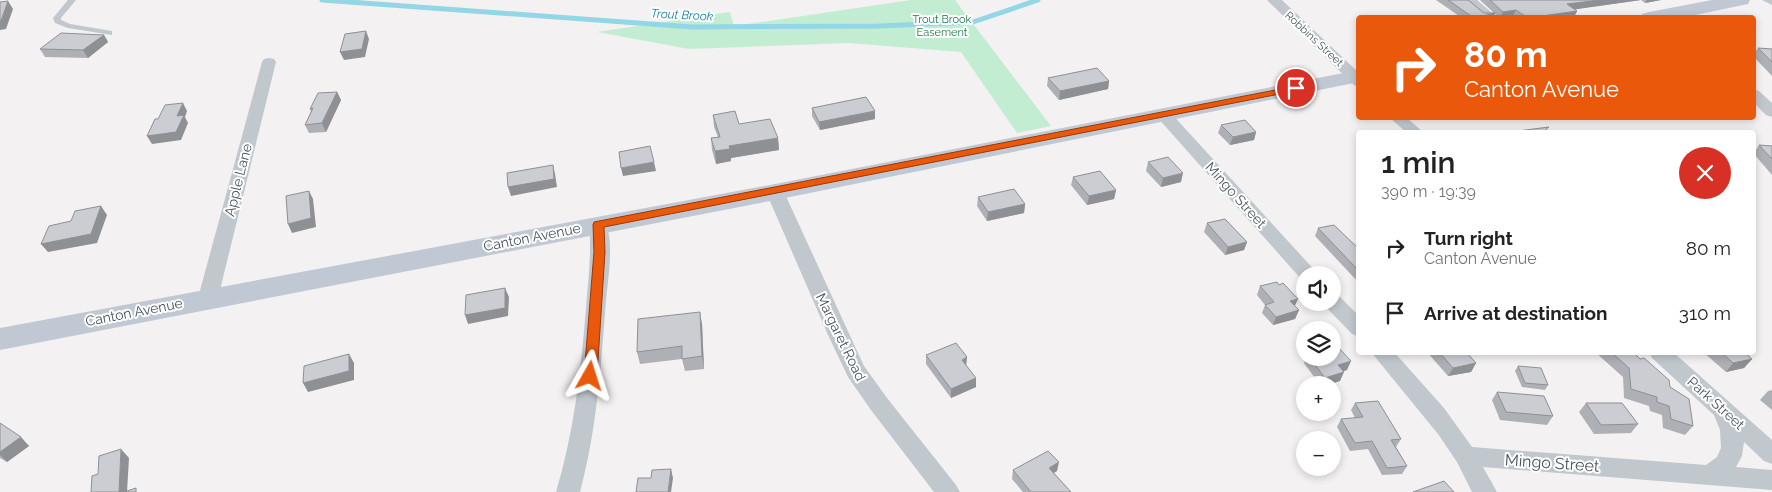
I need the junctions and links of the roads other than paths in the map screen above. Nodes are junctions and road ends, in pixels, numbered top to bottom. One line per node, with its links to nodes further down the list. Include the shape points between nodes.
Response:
1 (72, 0): 9 (lane, via 58,21)
2 (1274, 0): 11 (street, Robbins Street)
3 (1468, 0): 7 (street)
4 (1741, 0): 8 (main road)
5 (1766, 0): 6 (lane)
6 (1772, 3)
7 (1487, 15)
8 (1669, 15)
9 (109, 33)
10 (268, 62): 21 (street, Apple Lane)
11 (1356, 78)
12 (1356, 79): 15 (main road, Canton Avenue)
13 (1756, 96): 14 (street)
14 (1772, 112)
15 (1163, 114): 18 (main road, Canton Avenue); 20 (street, Mingo Street)
16 (1400, 120): 17 (street)
17 (1413, 130)
18 (775, 192): 19 (main road, Canton Avenue); 33 (street, Margaret Road, via 856,371)
19 (598, 225): 21 (main road, Canton Avenue); 32 (street, via 600,252 592,365 577,459)
20 (1301, 266)
21 (208, 298): 24 (main road, Canton Avenue)
22 (1341, 310): 23 (street)
23 (1356, 326)
24 (0, 338)
25 (1384, 355): 29 (street, via 1422,397)
26 (1663, 355): 27 (street, Park Street)
27 (1722, 409): 28 (street, Park Street); 30 (street, via 1733,437 1731,454 1723,467)
28 (1772, 454)
29 (1466, 456): 30 (street, Mingo Street); 34 (street, via 1472,473)
30 (1709, 475): 31 (street, Mingo Street)
31 (1772, 480)
32 (568, 492)
33 (948, 492)
34 (1485, 492)

